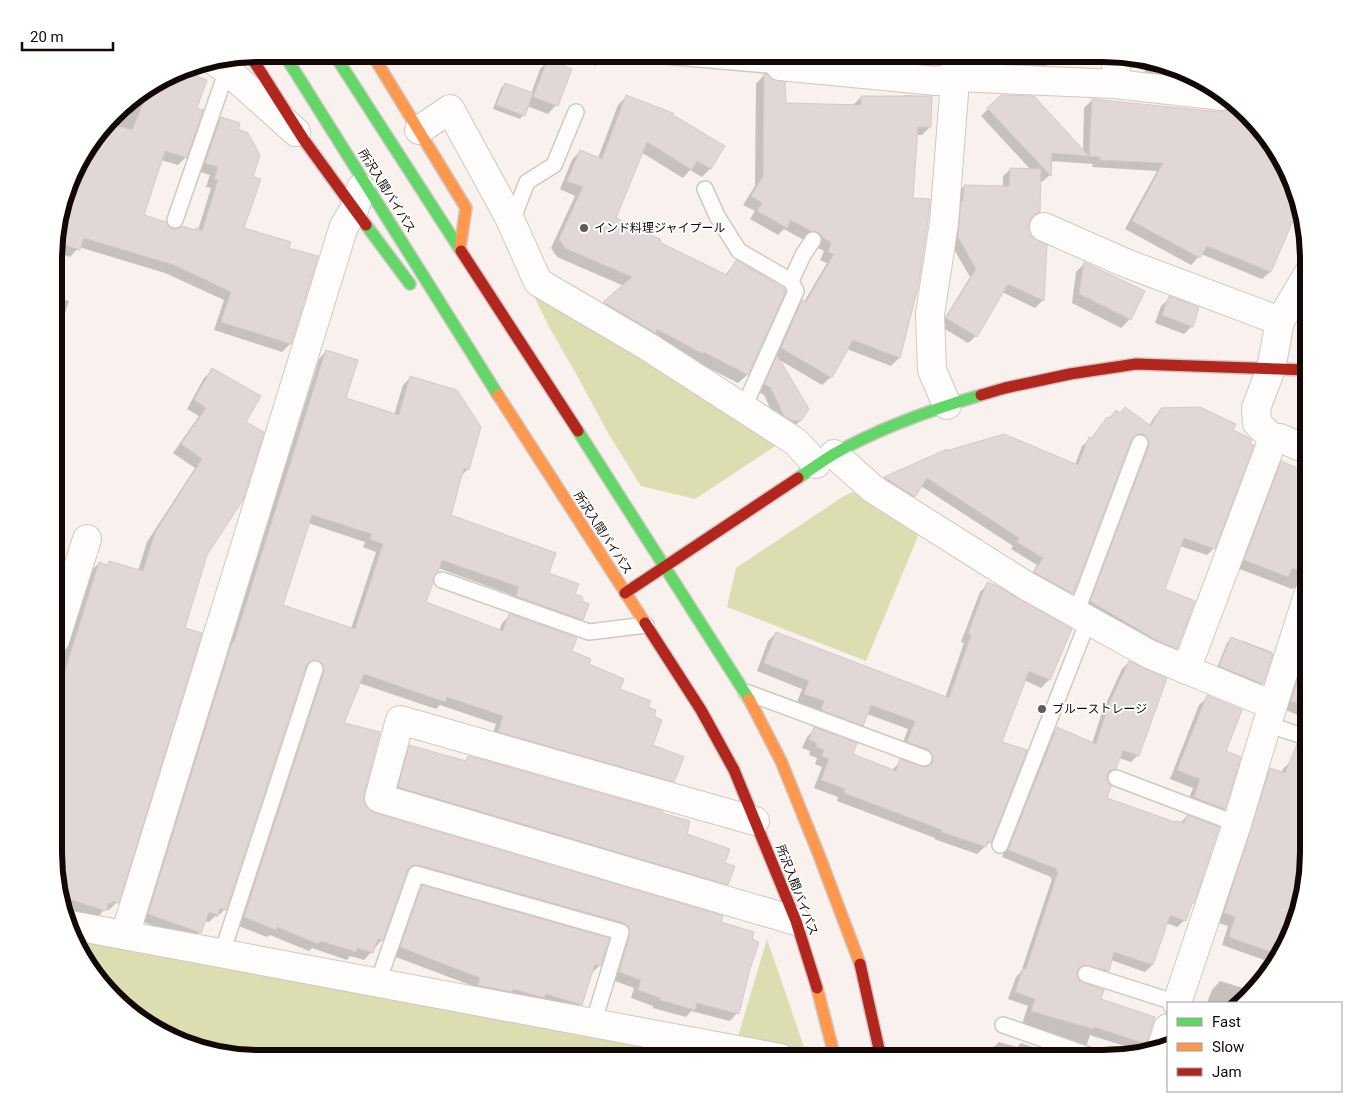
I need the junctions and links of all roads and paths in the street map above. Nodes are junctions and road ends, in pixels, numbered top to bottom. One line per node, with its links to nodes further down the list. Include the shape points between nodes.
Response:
1 (255, 62): 13 (main road)
2 (289, 62): 14 (main road, 所沢入間バイパス)
3 (339, 62): 21 (main road)
4 (377, 62): 12 (main road)
5 (795, 62): 7 (street, via 936,81)
6 (1116, 63): 9 (street)
7 (957, 65): 9 (street); 29 (street, via 944,223 930,314 932,370)
8 (220, 66): 13 (street); 17 (lane)
9 (1115, 84): 10 (street)
10 (1210, 95)
11 (576, 112): 18 (lane, via 554,165 527,182)
12 (419, 130): 18 (street, via 450,110); 21 (main road, via 466,208)
13 (304, 140): 16 (main road)
14 (363, 180): 16 (street); 31 (main road, 所沢入間バイパス)
15 (705, 188): 22 (lane, via 717,216 739,250)
16 (354, 210): 24 (main road); 56 (street, via 344,226)
17 (175, 220)
18 (511, 223): 30 (street, via 538,282)
19 (1044, 227): 25 (street, via 1128,264)
20 (813, 240): 22 (lane)
21 (460, 248): 37 (main road)
22 (791, 281): 30 (lane, via 796,292)
23 (1300, 287): 25 (street)
24 (414, 290)
25 (1280, 321): 27 (street)
26 (439, 322): 31 (main road)
27 (1271, 369): 28 (main road); 29 (main road, via 1136,364 1005,388); 32 (street, via 1256,408 1257,423)
28 (1300, 370)
29 (947, 405): 35 (main road, via 893,425)
30 (744, 407): 35 (street)
31 (512, 417): 39 (main road, 所沢入間バイパス)
32 (1272, 439): 34 (street, via 1280,438); 45 (street)
33 (1140, 443): 41 (lane)
34 (1300, 447)
35 (825, 459): 37 (main road); 41 (street, via 1025,585)
36 (86, 538): 40 (street)
37 (665, 568): 39 (main road); 46 (main road)
38 (442, 580): 43 (lane, via 589,632)
39 (625, 593): 43 (main road, 所沢入間バイパス)
40 (62, 617)
41 (1082, 617): 45 (street); 53 (lane)
42 (1300, 620): 47 (street)
43 (646, 625): 51 (main road, 所沢入間バイパス, via 701,710 734,770)
44 (315, 669): 57 (lane)
45 (1186, 670): 47 (street)
46 (746, 692): 49 (lane); 66 (main road, via 781,761 859,960)
47 (1270, 714): 48 (lane); 52 (street)
48 (1300, 733)
49 (924, 758)
50 (1116, 778): 52 (lane)
51 (755, 821): 54 (main road, 所沢入間バイパス); 54 (street, via 400,720 379,798)
52 (1237, 824): 61 (street)
53 (1000, 845)
54 (796, 921): 65 (main road, 所沢入間バイパス)
55 (77, 926): 56 (street)
56 (125, 935): 57 (street)
57 (222, 953): 59 (street)
58 (1086, 974): 60 (lane)
59 (378, 982): 62 (street); 62 (lane, via 416,874 621,932)
60 (1174, 1002)
61 (1177, 1002)
62 (593, 1024): 64 (street)
63 (1003, 1026): 67 (lane)
64 (736, 1050)
65 (833, 1050)
66 (879, 1050)
67 (1074, 1050)

